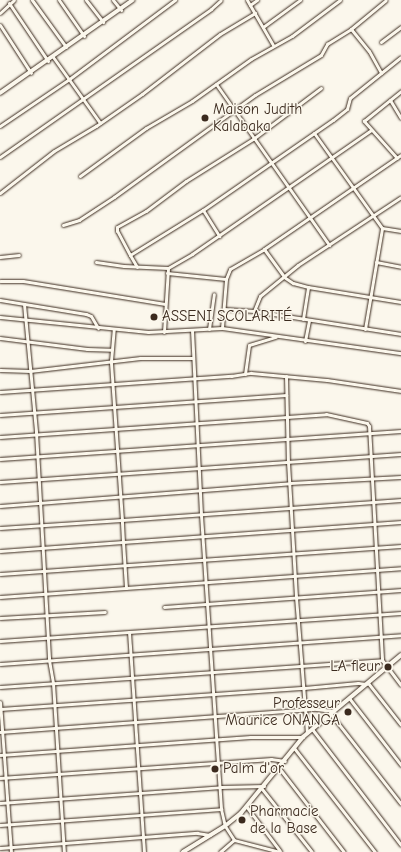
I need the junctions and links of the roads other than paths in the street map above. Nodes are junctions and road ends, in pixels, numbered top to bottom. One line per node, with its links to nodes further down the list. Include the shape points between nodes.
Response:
1 (14, 0): 14 (street)
2 (32, 0): 27 (street)
3 (60, 0): 24 (street)
4 (86, 0): 19 (street)
5 (113, 0): 16 (street)
6 (133, 0): 16 (main road)
7 (175, 0): 33 (street)
8 (221, 0): 38 (street)
9 (247, 0): 15 (street)
10 (257, 0): 15 (street)
11 (300, 0): 21 (street)
12 (340, 0): 26 (street, via 292,36)
13 (386, 0): 23 (street)
14 (9, 3): 17 (street); 30 (street)
15 (250, 5): 18 (street)
16 (121, 10): 19 (main road)
17 (0, 13)
18 (255, 13): 21 (street); 42 (street, via 220,34)
19 (103, 22): 24 (main road)
20 (0, 25): 31 (street)
21 (263, 27): 26 (street)
22 (401, 27): 25 (street)
23 (351, 29): 32 (street, via 369,51); 40 (street, via 327,44 321,55 273,82)
24 (84, 36): 27 (main road)
25 (381, 42)
26 (273, 45): 34 (street)
27 (67, 48): 28 (main road)
28 (53, 57): 30 (main road); 33 (street)
29 (401, 57): 32 (street)
30 (48, 61): 31 (main road)
31 (31, 73): 37 (main road)
32 (381, 73): 45 (street, via 350,98 347,109)
33 (68, 80): 38 (street); 43 (street)
34 (216, 84): 40 (street); 51 (street, via 146,128)
35 (322, 88): 46 (street)
36 (401, 91): 39 (street)
37 (0, 93)
38 (82, 99): 42 (street); 47 (street)
39 (390, 100): 41 (street); 44 (street, via 364,120)
40 (233, 110): 46 (street); 59 (street, via 114,197 79,220)
41 (401, 118)
42 (100, 123): 54 (street, via 54,151)
43 (0, 126)
44 (371, 130): 48 (street); 49 (street)
45 (314, 132): 49 (street); 50 (street)
46 (253, 138): 50 (street); 66 (street, via 117,228)
47 (0, 157)
48 (399, 157): 52 (street)
49 (332, 158): 52 (street); 53 (street)
50 (270, 163): 53 (street); 56 (street)
51 (80, 176)
52 (353, 187): 57 (street); 58 (street)
53 (288, 189): 58 (street); 62 (street)
54 (0, 193)
55 (401, 197): 57 (street)
56 (203, 210): 62 (street); 66 (street)
57 (372, 216): 60 (street); 63 (street)
58 (309, 218): 63 (street); 64 (street)
59 (63, 225)
60 (382, 228): 61 (street); 69 (street)
61 (401, 231)
62 (219, 236): 72 (street)
63 (329, 245): 74 (street)
64 (264, 249): 74 (street); 75 (street, via 230,269)
65 (19, 255): 67 (street)
66 (130, 255): 70 (street)
67 (0, 257)
68 (96, 262): 70 (street)
69 (376, 262): 71 (street); 79 (street)
70 (136, 267): 72 (street)
71 (401, 267)
72 (168, 268): 73 (street)
73 (168, 273): 75 (street); 83 (street)
74 (284, 277): 77 (street, via 293,283); 85 (street, via 260,296)
75 (226, 279): 84 (street)
76 (0, 280): 83 (street, via 23,281)
77 (308, 287): 79 (street); 88 (street)
78 (214, 294): 93 (street)
79 (371, 296): 81 (street); 94 (street)
80 (0, 300): 82 (street)
81 (401, 302)
82 (24, 304): 87 (street); 90 (street, via 86,314 91,316)
83 (165, 304): 96 (street)
84 (224, 308): 85 (street); 91 (street)
85 (254, 312): 88 (street)
86 (0, 317): 87 (street)
87 (24, 319): 90 (street); 100 (street)
88 (303, 319): 89 (street)
89 (309, 320): 94 (street); 101 (street)
90 (98, 328): 92 (street)
91 (222, 328): 93 (street); 98 (street)
92 (114, 329): 96 (street); 102 (street)
93 (209, 329): 95 (street)
94 (365, 329): 97 (street)
95 (192, 330): 96 (street); 104 (street)
96 (164, 332)
97 (401, 334)
98 (276, 337): 101 (street); 108 (street, via 249,345)
99 (0, 338): 100 (street)
100 (27, 341): 102 (street); 107 (street)
101 (305, 341): 103 (street)
102 (111, 350): 105 (street)
103 (401, 353)
104 (193, 358): 105 (street, via 164,357); 110 (street)
105 (112, 361): 107 (street); 111 (street)
106 (0, 370): 107 (street)
107 (30, 371): 112 (street)
108 (245, 374): 109 (street); 110 (street)
109 (286, 376): 113 (street); 115 (street)
110 (194, 379): 111 (street); 116 (street)
111 (113, 383): 112 (street); 117 (street)
112 (32, 390): 114 (street); 118 (street)
113 (401, 391)
114 (0, 392)
115 (286, 395): 116 (street); 120 (street)
116 (195, 400): 117 (street); 121 (street)
117 (115, 406): 118 (street); 122 (street)
118 (34, 413): 119 (street); 125 (street)
119 (0, 415)
120 (287, 417): 121 (street); 124 (street, via 331,414 342,419 367,423); 127 (street)
121 (197, 423): 122 (street); 128 (street)
122 (115, 428): 125 (street); 129 (street)
123 (401, 431): 124 (street)
124 (369, 433): 127 (street); 132 (street)
125 (36, 435): 126 (street); 131 (street)
126 (0, 437)
127 (288, 439): 128 (street); 134 (street)
128 (198, 445): 129 (street); 135 (street)
129 (117, 452): 131 (street); 136 (street)
130 (401, 454): 132 (street)
131 (36, 456): 133 (street); 138 (street)
132 (369, 457): 134 (street); 139 (street)
133 (0, 459)
134 (288, 462): 135 (street); 141 (street)
135 (199, 467): 136 (street); 142 (street)
136 (119, 474): 138 (street); 143 (street)
137 (401, 477): 139 (street)
138 (38, 479): 140 (street); 146 (street)
139 (371, 479): 141 (street); 145 (street)
140 (0, 482)
141 (290, 483): 142 (street); 148 (street)
142 (200, 491): 143 (street); 149 (street)
143 (120, 496): 146 (street); 150 (street)
144 (401, 500): 145 (street)
145 (373, 502): 148 (street); 152 (street)
146 (40, 503): 147 (street); 153 (street)
147 (0, 506)
148 (291, 508): 149 (street); 155 (street)
149 (201, 515): 150 (street); 156 (street)
150 (122, 520): 153 (street); 157 (street)
151 (401, 522): 152 (street)
152 (373, 525): 155 (street); 160 (street)
153 (41, 526): 154 (street); 159 (street)
154 (0, 528)
155 (293, 531): 156 (street); 162 (street)
156 (203, 537): 157 (street); 163 (street)
157 (123, 542): 159 (street); 164 (street)
158 (401, 546): 160 (street)
159 (42, 548): 161 (street); 167 (street)
160 (374, 549): 162 (street); 166 (street)
161 (0, 551)
162 (295, 553): 163 (street); 169 (street)
163 (205, 559): 164 (street); 170 (street)
164 (125, 565): 167 (street); 171 (street)
165 (401, 568): 166 (street)
166 (376, 570): 169 (street); 173 (street)
167 (44, 571): 168 (street); 174 (street)
168 (0, 574)
169 (296, 576): 170 (street); 176 (street)
170 (206, 582): 171 (street); 177 (street)
171 (126, 588): 174 (street)
172 (401, 590): 173 (street)
173 (378, 592): 176 (street); 182 (street)
174 (46, 593): 175 (street); 181 (street)
175 (0, 596)
176 (296, 597): 177 (street); 184 (street)
177 (208, 604): 178 (street); 185 (street)
178 (164, 607)
179 (105, 612): 181 (street)
180 (401, 613): 182 (street)
181 (47, 615): 183 (street); 189 (street)
182 (379, 615): 184 (street); 188 (street)
183 (0, 618)
184 (298, 620): 185 (street); 191 (street)
185 (209, 626): 186 (street); 192 (street)
186 (129, 632): 189 (street); 193 (street)
187 (401, 635): 188 (street)
188 (380, 637): 191 (street); 196 (street)
189 (48, 638): 190 (street); 195 (street)
190 (0, 641)
191 (301, 643): 192 (street); 198 (street)
192 (210, 649): 193 (street); 200 (street)
193 (130, 654): 195 (street); 201 (street)
194 (401, 655): 199 (main road)
195 (49, 660): 197 (street); 202 (street)
196 (382, 660): 198 (street); 199 (street)
197 (0, 664)
198 (302, 666): 200 (street); 206 (street)
199 (387, 667): 203 (main road); 204 (street)
200 (212, 671): 201 (street); 207 (street)
201 (132, 676): 202 (street); 209 (street)
202 (53, 683): 205 (street); 211 (street)
203 (367, 683): 206 (street); 208 (main road); 217 (street)
204 (401, 685)
205 (0, 687)
206 (304, 688): 207 (street); 213 (street)
207 (214, 694): 209 (street); 215 (street)
208 (349, 698): 214 (main road); 231 (street)
209 (133, 700): 211 (street); 216 (street)
210 (0, 702): 212 (street)
211 (53, 705): 212 (street); 218 (street)
212 (0, 709): 220 (street)
213 (306, 710): 214 (street, via 322,708); 215 (street); 221 (street)
214 (332, 712): 219 (main road); 243 (street)
215 (215, 717): 216 (street); 223 (street)
216 (135, 722): 218 (street); 224 (street)
217 (401, 725)
218 (54, 728): 220 (street); 226 (street)
219 (312, 729): 221 (main road); 255 (street)
220 (1, 732): 227 (street)
221 (307, 733): 222 (main road)
222 (303, 737): 223 (street); 225 (main road)
223 (217, 739): 224 (street); 230 (street)
224 (136, 744): 226 (street); 233 (street)
225 (294, 748): 229 (main road); 266 (street)
226 (57, 751): 227 (street); 234 (street)
227 (4, 754): 228 (street); 235 (street)
228 (0, 755)
229 (285, 761): 230 (street, via 271,759); 232 (main road)
230 (219, 763): 233 (street); 237 (street)
231 (401, 765)
232 (279, 768): 238 (main road); 265 (street)
233 (138, 769): 234 (street); 239 (street)
234 (58, 775): 235 (street); 240 (street)
235 (6, 777): 236 (street); 241 (street)
236 (0, 778)
237 (221, 787): 238 (street); 239 (street); 245 (street)
238 (263, 787): 244 (main road); 264 (street)
239 (140, 793): 240 (street); 246 (street)
240 (60, 798): 241 (street); 247 (street)
241 (7, 802): 242 (street); 248 (street)
242 (0, 803)
243 (401, 804)
244 (246, 806): 250 (main road); 263 (street)
245 (221, 809): 246 (street); 250 (street)
246 (142, 815): 247 (street); 252 (street)
247 (62, 821): 248 (street); 254 (street)
248 (9, 824): 249 (street); 256 (street)
249 (0, 825)
250 (225, 826): 251 (main road); 253 (street)
251 (210, 835): 252 (street, via 197,833); 261 (main road)
252 (143, 837): 254 (street); 260 (street)
253 (234, 840): 262 (street); 263 (street)
254 (63, 844): 256 (street); 259 (street)
255 (401, 845)
256 (10, 847): 257 (street); 258 (street)
257 (0, 848)
258 (11, 852)
259 (64, 852)
260 (144, 852)
261 (183, 852)
262 (220, 852)
263 (280, 852)
264 (312, 852)
265 (344, 852)
266 (375, 852)

